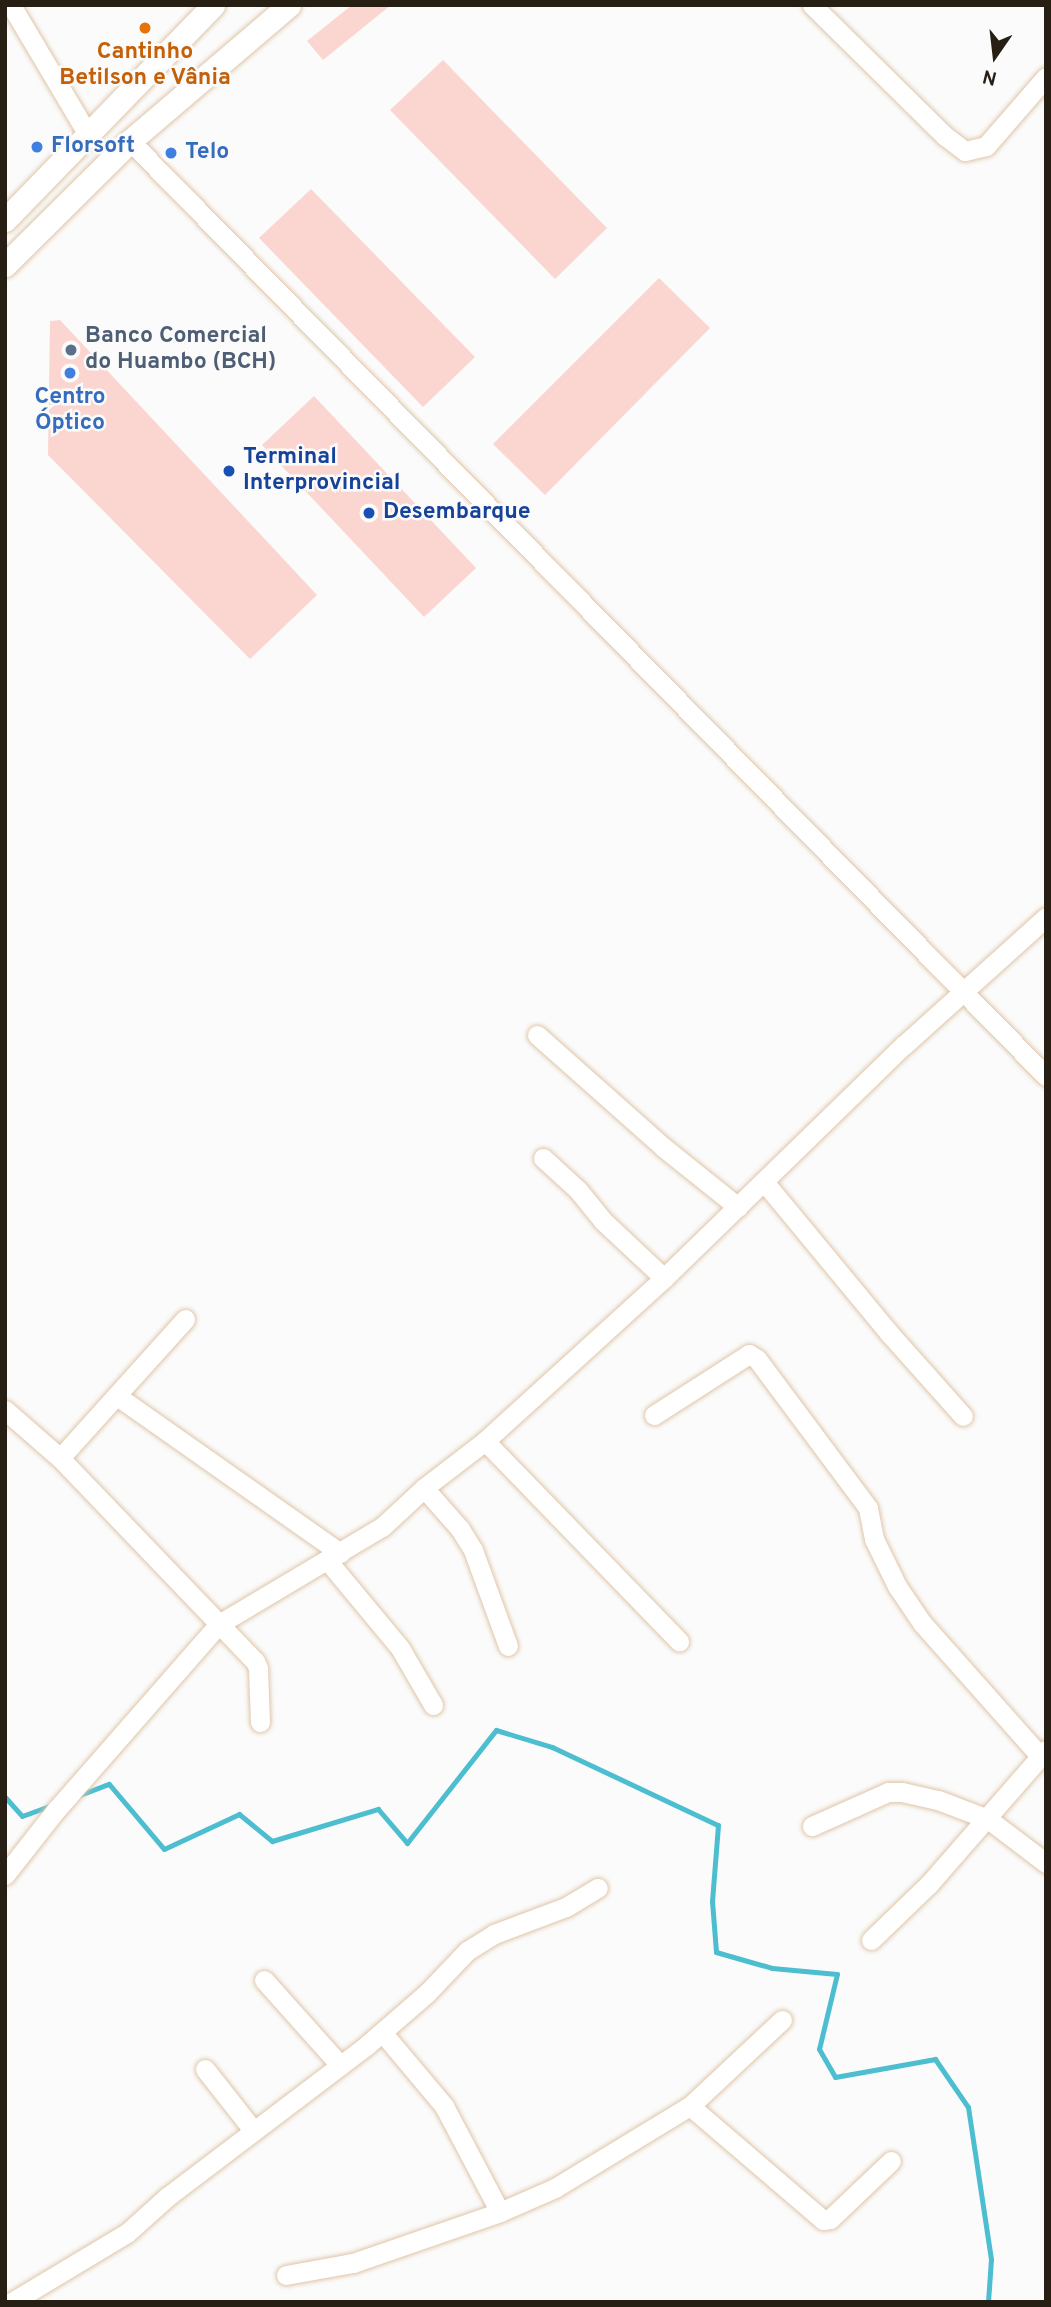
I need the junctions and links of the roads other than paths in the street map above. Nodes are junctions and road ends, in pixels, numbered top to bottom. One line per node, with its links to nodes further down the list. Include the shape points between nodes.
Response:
1 (11, 5): 6 (street)
2 (213, 5): 6 (main road)
3 (289, 5): 7 (main road)
4 (812, 5): 5 (street, via 965,151 986,146)
5 (1046, 77)
6 (87, 133): 8 (main road)
7 (130, 141): 9 (main road); 11 (street)
8 (9, 208)
9 (5, 265)
10 (1046, 917): 11 (street)
11 (963, 992): 13 (street); 15 (street)
12 (537, 1035): 16 (street)
13 (1046, 1076)
14 (543, 1158): 17 (street)
15 (765, 1183): 16 (street); 22 (street)
16 (738, 1207): 17 (street)
17 (664, 1278): 23 (street)
18 (185, 1319): 19 (street)
19 (117, 1396): 24 (street); 26 (street)
20 (5, 1410): 24 (street)
21 (654, 1415): 32 (street, via 749,1354 757,1359 868,1508 874,1539 922,1623)
22 (963, 1416)
23 (485, 1441): 25 (street); 28 (street)
24 (60, 1458): 27 (street)
25 (424, 1488): 26 (street, via 383,1527); 29 (street, via 473,1550)
26 (334, 1556): 27 (street); 30 (street, via 400,1648)
27 (219, 1624): 31 (street, via 258,1668); 36 (street)
28 (679, 1641)
29 (508, 1646)
30 (433, 1705)
31 (260, 1721)
32 (1043, 1753): 33 (street)
33 (988, 1819): 34 (street, via 938,1800 888,1792); 35 (street); 38 (street)
34 (812, 1826)
35 (1046, 1863)
36 (5, 1875)
37 (598, 1888): 41 (street, via 566,1907 494,1934 467,1951)
38 (871, 1940)
39 (264, 1980): 42 (street)
40 (782, 2021): 44 (street)
41 (382, 2032): 42 (street); 47 (street, via 444,2106)
42 (340, 2065): 45 (street)
43 (205, 2069): 45 (street)
44 (691, 2106): 46 (street, via 823,2220); 47 (street, via 555,2188)
45 (253, 2130): 49 (street, via 127,2233)
46 (891, 2161)
47 (500, 2212): 48 (street, via 353,2263)
48 (286, 2275)
49 (12, 2302)

